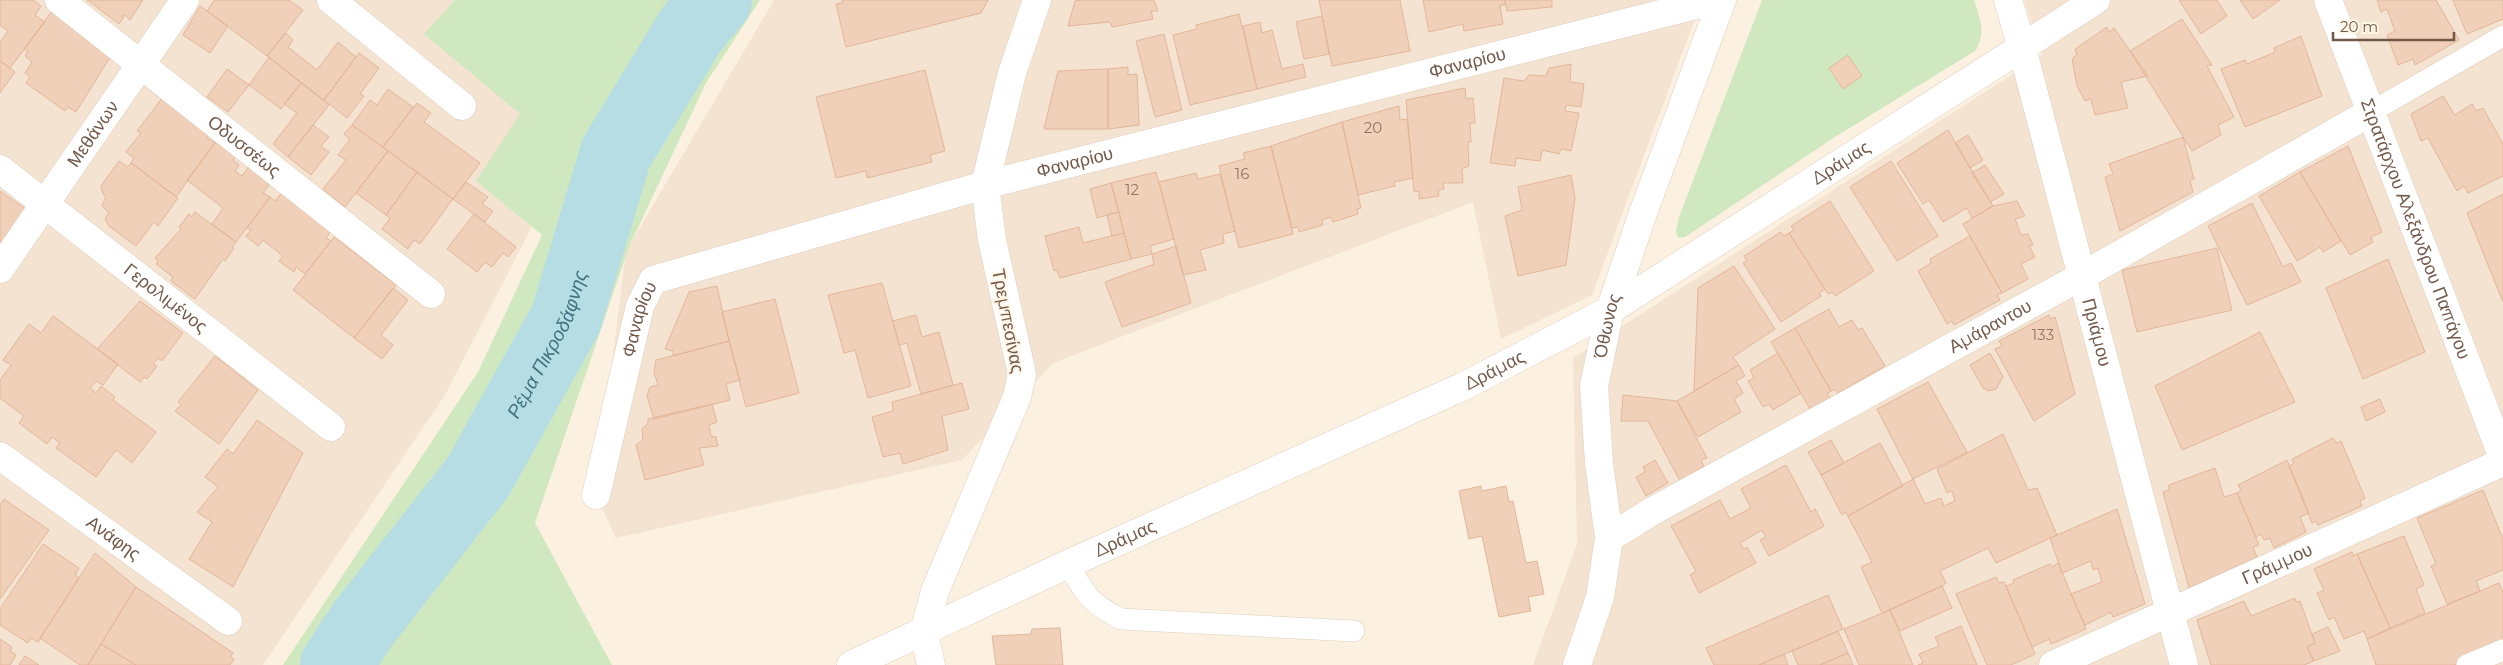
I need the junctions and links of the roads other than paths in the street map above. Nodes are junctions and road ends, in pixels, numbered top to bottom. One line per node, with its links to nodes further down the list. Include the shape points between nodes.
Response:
1 (59, 0): 12 (street, Οδυσσέως)
2 (185, 0): 12 (street, Μεθάνων)
3 (331, 0): 13 (street)
4 (1036, 0): 16 (street, Τρεμπεσίνας, via 1012,73)
5 (1716, 0): 16 (street, Φαναρίου)
6 (1722, 0): 21 (street, Όθωνος)
7 (2008, 0): 11 (street, Πριάμου)
8 (2096, 0): 11 (street, Δράμας)
9 (2328, 0): 14 (street, Στρατάρχου Αλεξάνδρου Παπάγου)
10 (2503, 36): 14 (lane)
11 (2022, 48): 19 (street, Πριάμου); 21 (street, Δράμας)
12 (140, 64): 17 (street, Μεθάνων); 20 (street, Οδυσσέως)
13 (462, 106)
14 (2371, 112): 19 (street, Αμάραντου); 24 (street, Στρατάρχου Αλεξάνδρου Παπάγου)
15 (0, 169): 17 (street, Γερολιμένος)
16 (985, 185): 26 (street, Φαναρίου, via 653,280 640,306); 32 (street, Τρεμπεσίνας, via 992,240 1022,374 1017,396 935,591)
17 (44, 203): 18 (street, Μεθάνων); 22 (street, Γερολιμένος)
18 (0, 269)
19 (2082, 276): 27 (street, Αμάραντου); 29 (street, Πριάμου)
20 (430, 294)
21 (1610, 310): 27 (street, Όθωνος, via 1594,386 1599,463); 28 (street, Δράμας, via 1464,386)
22 (331, 428)
23 (0, 456): 30 (street, Ανάφης)
24 (2503, 458)
25 (2503, 462): 29 (street, Γράμμου)
26 (596, 495)
27 (1609, 538): 36 (street, Όθωνος, via 1600,597)
28 (1068, 564): 31 (lane, via 1087,597 1121,619); 32 (street, Δράμας)
29 (2170, 613): 37 (street, Γράμμου); 38 (street, Πριάμου)
30 (228, 620)
31 (1354, 631)
32 (924, 632): 34 (street, Δράμας); 35 (street)
33 (2503, 650): 39 (lane)
34 (851, 665)
35 (931, 665)
36 (1577, 665)
37 (2053, 665)
38 (2184, 665)
39 (2467, 665)

